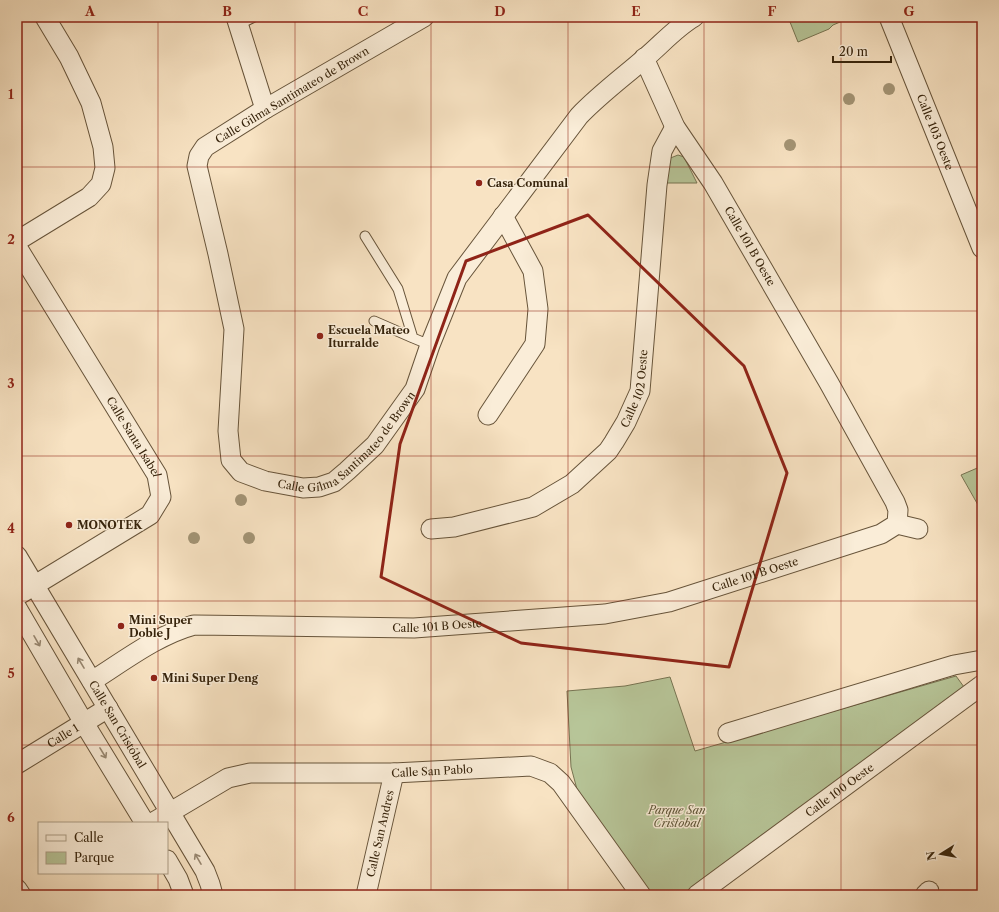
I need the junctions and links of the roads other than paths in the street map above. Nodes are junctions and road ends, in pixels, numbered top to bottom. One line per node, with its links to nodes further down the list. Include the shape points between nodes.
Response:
1 (45, 17): 11 (street, via 69,57 91,103 103,148 105,168 101,184 89,197)
2 (424, 17): 7 (street, Calle Gilma Santimateo de Brown)
3 (694, 17): 6 (street, via 682,24)
4 (889, 17): 13 (street, Calle 103 Oeste)
5 (243, 20): 7 (street)
6 (644, 58): 8 (street, Calle 101 B Oeste); 9 (street, Calle Gilma Santimateo de Brown, via 579,116)
7 (265, 109): 15 (street, Calle Gilma Santimateo de Brown, via 205,147 198,156 197,166 234,329 228,431 231,460 241,472 265,481 303,488 319,487 334,482 375,445 414,389)
8 (675, 127): 17 (street, Calle 101 B Oeste, via 713,182 829,383 895,502 898,510); 18 (street, Calle 102 Oeste, via 662,151 657,185 640,391 614,442 572,484 533,507 454,527)
9 (503, 216): 15 (street, Calle Gilma Santimateo de Brown, via 457,278); 16 (street, via 534,271 538,309 535,344)
10 (365, 236): 15 (lane, via 398,289)
11 (17, 241)
12 (17, 247): 21 (street, Calle Santa Isabel, via 157,475 161,497 150,515)
13 (982, 248)
14 (374, 322): 15 (lane)
15 (421, 342)
16 (488, 415)
17 (897, 524): 19 (street); 25 (street, Calle 101 B Oeste, via 881,534 670,602 605,614 414,628 194,625 162,638)
18 (431, 529)
19 (918, 529)
20 (17, 556): 21 (street, Calle San Cristóbal)
21 (34, 585): 22 (street, Calle Santa Isabel); 25 (street, Calle San Cristóbal, one-way to 21)
22 (17, 596)
23 (17, 608): 28 (street, one-way to 28)
24 (982, 660): 29 (street, via 954,665)
25 (92, 680): 27 (street, Calle San Cristóbal)
26 (982, 685): 42 (street, Calle 100 Oeste)
27 (108, 708): 28 (street, Calle 1); 32 (street, Calle San Cristóbal)
28 (84, 723): 30 (street, Calle 1); 33 (street, one-way to 33)
29 (728, 733)
30 (17, 764)
31 (394, 773): 32 (street, Calle San Pablo, via 250,773 228,778); 40 (street, Calle San Andres); 41 (street, Calle San Pablo, via 531,766 550,773 561,783)
32 (170, 812): 34 (street, Calle San Pablo); 39 (street, Calle San Cristóbal, one-way to 32, via 205,871)
33 (144, 822)
34 (154, 822)
35 (168, 862): 38 (street)
36 (17, 889): 37 (street)
37 (21, 895)
38 (184, 895)
39 (213, 895)
40 (366, 895)
41 (641, 895)
42 (697, 895)

